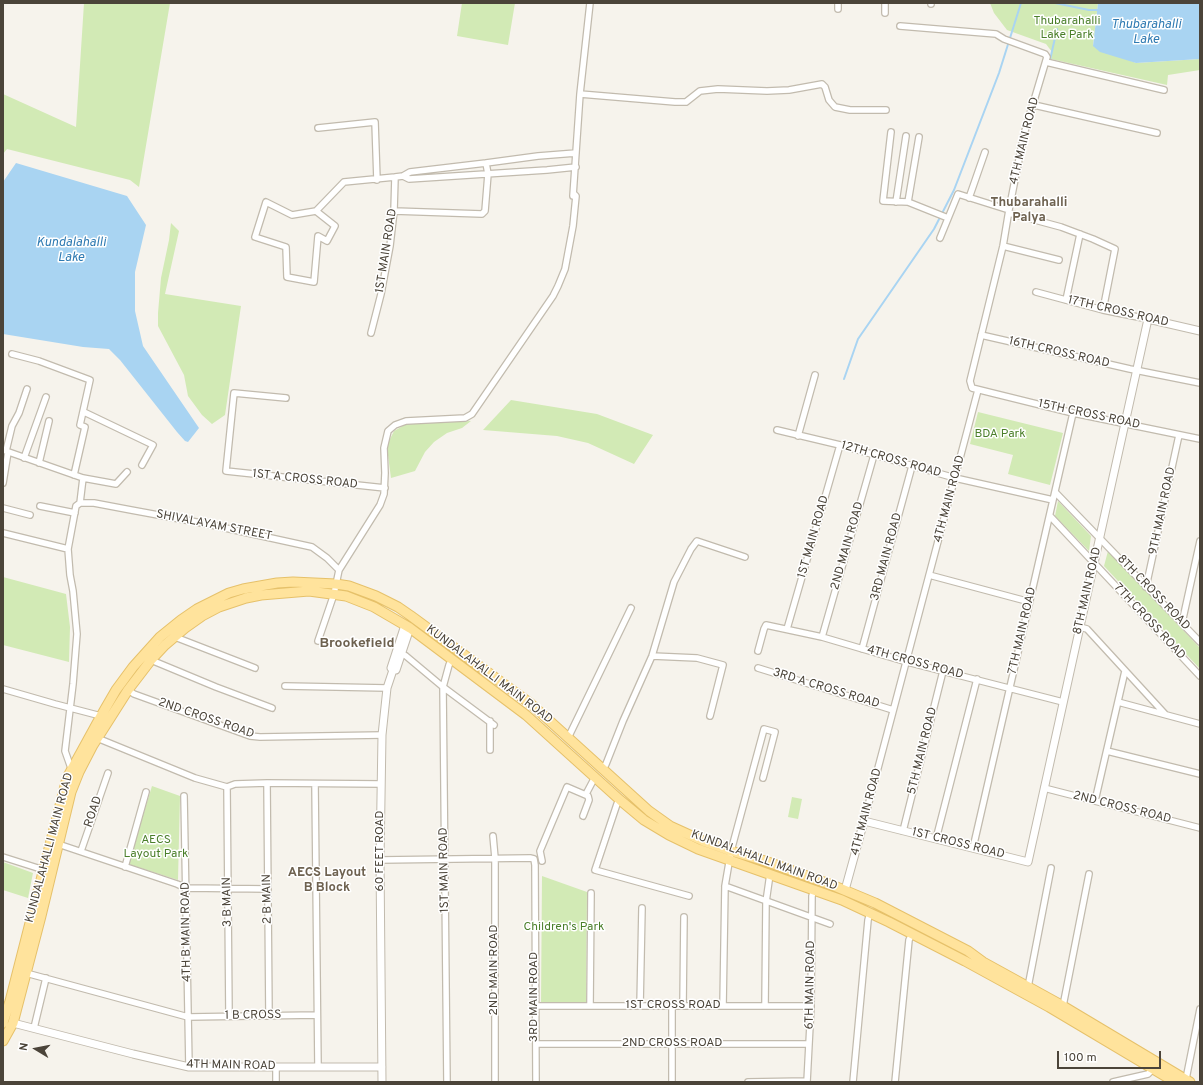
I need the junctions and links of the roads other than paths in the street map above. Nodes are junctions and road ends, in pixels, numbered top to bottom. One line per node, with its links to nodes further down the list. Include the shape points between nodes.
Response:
1 (590, 3): 7 (street)
2 (885, 3): 3 (street)
3 (885, 13)
4 (900, 26): 5 (street, via 996,34 1045,54)
5 (1046, 62): 6 (street); 8 (street, 4TH MAIN ROAD)
6 (1164, 90)
7 (580, 94): 9 (street, via 686,102 700,91 789,90 822,84 834,107 850,110); 16 (street)
8 (1034, 105): 12 (street); 28 (street, 4TH MAIN ROAD, via 1024,134)
9 (886, 110)
10 (318, 128): 22 (street, via 376,122)
11 (891, 132): 24 (street, via 884,201)
12 (1157, 133)
13 (906, 136): 24 (street)
14 (919, 137): 25 (street)
15 (985, 152): 23 (street)
16 (576, 153): 17 (street); 18 (street)
17 (486, 163): 19 (street); 20 (street, via 410,172)
18 (576, 167): 19 (street); 69 (street, via 569,235 562,269 564,272 553,296 472,414 465,418 406,421 388,431 384,448)
19 (488, 174): 20 (street, via 409,179); 27 (street, via 485,211 482,214)
20 (403, 176): 21 (street)
21 (395, 177): 22 (street); 27 (street, 1ST MAIN ROAD)
22 (377, 180): 26 (street, via 344,182)
23 (969, 198): 28 (street); 29 (street, via 958,194)
24 (896, 202): 25 (street)
25 (908, 202): 29 (street)
26 (316, 211): 26 (street, via 335,226 327,241 318,236 314,282 287,277 286,247 255,237 266,202 292,215)
27 (394, 211): 39 (street, 1ST MAIN ROAD, via 390,246)
28 (1009, 211): 30 (street); 32 (street, 4TH MAIN ROAD)
29 (943, 216): 31 (street)
30 (1080, 234): 35 (street); 36 (street, via 1115,249)
31 (940, 238)
32 (1003, 246): 33 (street); 40 (street, 4TH MAIN ROAD)
33 (1059, 260)
34 (1036, 292): 35 (street, 17TH CROSS ROAD)
35 (1066, 300): 36 (street, 17TH CROSS ROAD)
36 (1104, 310): 37 (street, 17TH CROSS ROAD)
37 (1148, 320): 38 (street, 17TH CROSS ROAD); 42 (street, 8TH MAIN ROAD)
38 (1200, 331)
39 (371, 333)
40 (981, 335): 42 (street, 16TH CROSS ROAD); 46 (street, 4TH MAIN ROAD, via 970,381 972,388)
41 (12, 354): 49 (street, via 90,380)
42 (1137, 371): 44 (street, 16TH CROSS ROAD); 52 (street, 8TH MAIN ROAD)
43 (815, 375): 54 (street)
44 (1200, 384)
45 (27, 389): 58 (street, via 12,426)
46 (978, 390): 50 (street, 15TH CROSS ROAD); 67 (street, 4TH MAIN ROAD)
47 (46, 397): 60 (street)
48 (286, 398): 69 (street, 1ST A CROSS ROAD, via 234,393 226,471)
49 (84, 412): 62 (street, via 153,445); 65 (street, via 80,425 85,427)
50 (1073, 413): 52 (street, 15TH CROSS ROAD); 70 (street, 7TH MAIN ROAD)
51 (49, 421): 61 (street)
52 (1125, 423): 55 (street, 15TH CROSS ROAD); 79 (street, 8TH MAIN ROAD)
53 (777, 430): 54 (street, 12TH CROSS ROAD)
54 (799, 434): 57 (street, 12TH CROSS ROAD)
55 (1179, 435): 56 (street, 15TH CROSS ROAD); 87 (street, 9TH MAIN ROAD)
56 (1200, 439)
57 (840, 445): 59 (street, 12TH CROSS ROAD); 94 (street, 1ST MAIN ROAD)
58 (6, 451): 60 (street); 68 (street)
59 (874, 455): 63 (street, 12TH CROSS ROAD); 96 (street, 2ND MAIN ROAD)
60 (24, 458): 61 (street)
61 (39, 463): 65 (street)
62 (142, 465)
63 (912, 466): 67 (street, 12TH CROSS ROAD); 99 (street, 3RD MAIN ROAD)
64 (127, 472): 66 (street, via 116,484)
65 (74, 475): 66 (street)
66 (83, 478): 72 (street)
67 (956, 478): 71 (street, 12TH CROSS ROAD); 85 (street, 4TH MAIN ROAD)
68 (3, 483)
69 (385, 488): 84 (street, via 380,505)
70 (1055, 492): 71 (street, 7TH MAIN ROAD); 79 (street, 8TH CROSS ROAD)
71 (1053, 500): 77 (street, 7TH MAIN ROAD)
72 (80, 503): 75 (street, via 76,506); 84 (street, SHIVALAYAM STREET, via 138,511 312,547)
73 (40, 506): 75 (street)
74 (3, 508): 76 (street)
75 (75, 513): 81 (street)
76 (30, 515)
77 (1050, 516): 83 (street, 7TH CROSS ROAD); 89 (street, 7TH MAIN ROAD)
78 (3, 533): 81 (street)
79 (1100, 538): 83 (street, 8TH MAIN ROAD); 87 (street, 8TH CROSS ROAD)
80 (1200, 542): 91 (street)
81 (68, 549): 120 (street, via 77,634)
82 (744, 557): 102 (street, via 697,541 674,582)
83 (1094, 563): 93 (street, 8TH MAIN ROAD); 110 (street, 7TH CROSS ROAD)
84 (339, 570): 86 (street)
85 (930, 575): 89 (street); 105 (street, 4TH MAIN ROAD)
86 (336, 584): 88 (street); 124 (main road, KUNDALAHALLI MAIN ROAD, via 293,582 260,586 229,593 197,609 180,620 144,653 116,690); 129 (main road, KUNDALAHALLI MAIN ROAD, via 376,596 404,611 531,704)
87 (1146, 587): 91 (street, 8TH CROSS ROAD)
88 (334, 594): 92 (main road, KUNDALAHALLI MAIN ROAD, via 345,595 374,607); 95 (main road, KUNDALAHALLI MAIN ROAD, via 309,591 246,598 202,616); 97 (street)
89 (1030, 602): 115 (street, 7TH MAIN ROAD)
90 (631, 608): 129 (street)
91 (1182, 624): 98 (street, 8TH CROSS ROAD)
92 (408, 626): 100 (street, 60 FEET ROAD); 103 (main road, KUNDALAHALLI MAIN ROAD)
93 (1080, 627): 109 (street, via 1087,630); 118 (street, 8TH MAIN ROAD)
94 (787, 630): 96 (street, 4TH CROSS ROAD); 101 (street, 4TH CROSS ROAD, via 766,625)
95 (175, 636): 104 (main road, KUNDALAHALLI MAIN ROAD); 106 (street)
96 (822, 638): 99 (street, 4TH CROSS ROAD)
97 (318, 640)
98 (1200, 642)
99 (862, 649): 105 (street, 4TH CROSS ROAD)
100 (399, 651): 113 (street); 114 (street, 60 FEET ROAD, via 391,668)
101 (758, 651)
102 (652, 656): 125 (street, via 697,658 723,665); 132 (street)
103 (452, 659): 113 (street, 1ST MAIN ROAD); 136 (main road, KUNDALAHALLI MAIN ROAD, via 526,715)
104 (151, 660): 117 (main road, KUNDALAHALLI MAIN ROAD); 121 (street)
105 (907, 662): 108 (street, 4TH CROSS ROAD); 122 (street, 4TH MAIN ROAD)
106 (255, 668)
107 (758, 668): 122 (street, 3RD A CROSS ROAD)
108 (942, 671): 111 (street, 4TH CROSS ROAD); 151 (street, 5TH MAIN ROAD)
109 (1125, 671): 119 (street); 123 (street)
110 (1200, 676)
111 (976, 679): 115 (street, 4TH CROSS ROAD); 153 (street)
112 (285, 686): 114 (street)
113 (443, 687): 130 (street, via 492,723); 160 (street, 1ST MAIN ROAD)
114 (387, 688): 127 (street, 60 FEET ROAD)
115 (1010, 688): 118 (street, 4TH CROSS ROAD); 155 (street, 7TH MAIN ROAD)
116 (3, 689): 120 (street)
117 (128, 690): 127 (street, 2ND CROSS ROAD, via 250,736); 128 (main road, KUNDALAHALLI MAIN ROAD)
118 (1063, 702): 142 (street, 8TH MAIN ROAD)
119 (1118, 702): 123 (street); 131 (street)
120 (70, 708): 124 (street); 133 (street, via 65,751)
121 (272, 708)
122 (893, 710): 149 (street, 4TH MAIN ROAD)
123 (1165, 714): 126 (street)
124 (101, 716): 133 (main road, KUNDALAHALLI MAIN ROAD)
125 (710, 716)
126 (1200, 724)
127 (382, 736): 140 (street, 60 FEET ROAD)
128 (97, 738): 133 (main road, KUNDALAHALLI MAIN ROAD); 141 (street, via 195,778)
129 (568, 738): 132 (main road, KUNDALAHALLI MAIN ROAD)
130 (490, 750)
131 (1107, 751): 135 (street); 147 (street)
132 (603, 769): 157 (main road, KUNDALAHALLI MAIN ROAD, via 649,811 670,826)
133 (75, 770): 154 (main road, KUNDALAHALLI MAIN ROAD); 166 (main road, KUNDALAHALLI MAIN ROAD, via 63,789)
134 (108, 773): 156 (street, ROAD)
135 (1200, 774)
136 (595, 777): 144 (street); 146 (main road, KUNDALAHALLI MAIN ROAD)
137 (763, 778): 157 (street, via 775,732 764,729)
138 (267, 783): 139 (street); 141 (street, via 235,784); 172 (street, 2 B MAIN)
139 (315, 784): 140 (street); 197 (street)
140 (381, 784): 161 (street, 60 FEET ROAD)
141 (227, 787): 171 (street, 3 B MAIN)
142 (1044, 788): 147 (street, 2ND CROSS ROAD); 163 (street, 8TH MAIN ROAD)
143 (146, 792): 164 (street)
144 (586, 794): 148 (street, via 589,800); 162 (street, via 567,787 540,851)
145 (184, 796): 170 (street, 4TH B MAIN ROAD)
146 (620, 800): 157 (main road, KUNDALAHALLI MAIN ROAD, via 644,820 669,835 698,849); 176 (street, via 595,870)
147 (1095, 801): 150 (street, 2ND CROSS ROAD)
148 (583, 816)
149 (864, 821): 151 (street, 1ST CROSS ROAD); 174 (street, 4TH MAIN ROAD)
150 (1200, 828)
151 (903, 831): 153 (street, 1ST CROSS ROAD)
152 (494, 836): 159 (street, 2ND MAIN ROAD)
153 (936, 839): 155 (street, 1ST CROSS ROAD)
154 (58, 844): 156 (street); 184 (main road, KUNDALAHALLI MAIN ROAD)
155 (973, 848): 163 (street, 1ST CROSS ROAD)
156 (81, 851): 164 (street)
157 (731, 855): 167 (main road, KUNDALAHALLI MAIN ROAD); 169 (street); 174 (main road, KUNDALAHALLI MAIN ROAD, via 765,861)
158 (3, 857): 166 (street)
159 (495, 858): 160 (street); 187 (street, 3RD MAIN ROAD, via 534,859); 217 (street, 2ND MAIN ROAD)
160 (445, 859): 161 (street); 216 (street, 1ST MAIN ROAD)
161 (380, 860): 210 (street, 60 FEET ROAD)
162 (542, 861)
163 (1028, 862)
164 (125, 867): 170 (street)
165 (1051, 868): 186 (street)
166 (44, 870): 201 (main road, KUNDALAHALLI MAIN ROAD)
167 (770, 874): 173 (main road, KUNDALAHALLI MAIN ROAD); 177 (street)
168 (1089, 874): 195 (street)
169 (725, 886): 177 (street); 192 (street)
170 (186, 888): 171 (street); 200 (street, 4TH B MAIN ROAD)
171 (228, 889): 172 (street); 198 (street, 3 B MAIN)
172 (268, 889): 199 (street, 2 B MAIN)
173 (814, 889): 179 (main road, KUNDALAHALLI MAIN ROAD); 181 (street, 6TH MAIN ROAD)
174 (845, 890): 186 (main road, KUNDALAHALLI MAIN ROAD, via 875,902 968,951)
175 (591, 893): 188 (street)
176 (689, 896)
177 (766, 902): 181 (street); 193 (street)
178 (642, 908): 189 (street)
179 (870, 913): 183 (main road, KUNDALAHALLI MAIN ROAD); 222 (street)
180 (684, 917): 191 (street)
181 (812, 918): 182 (street); 194 (street, 6TH MAIN ROAD)
182 (830, 924)
183 (912, 934): 212 (main road, KUNDALAHALLI MAIN ROAD, via 1049,1007); 223 (street, via 909,940)
184 (26, 973): 185 (street); 202 (main road, KUNDALAHALLI MAIN ROAD)
185 (46, 978): 200 (street); 203 (street)
186 (1028, 987): 195 (main road, KUNDALAHALLI MAIN ROAD)
187 (536, 1006): 188 (street, 1ST CROSS ROAD); 205 (street, 3RD MAIN ROAD)
188 (590, 1006): 189 (street, 1ST CROSS ROAD)
189 (640, 1006): 190 (street, 1ST CROSS ROAD)
190 (672, 1006): 191 (street, 1ST CROSS ROAD); 206 (street)
191 (683, 1006): 192 (street, 1ST CROSS ROAD)
192 (723, 1006): 193 (street, 1ST CROSS ROAD)
193 (765, 1006): 194 (street, 1ST CROSS ROAD)
194 (811, 1006): 207 (street, 6TH MAIN ROAD)
195 (1063, 1006): 213 (main road, KUNDALAHALLI MAIN ROAD)
196 (1200, 1009): 213 (street)
197 (317, 1015): 199 (street, 1 B CROSS); 209 (street)
198 (229, 1016): 199 (street, 1 B CROSS); 200 (street, 1 B CROSS)
199 (269, 1016)
200 (188, 1017): 208 (street, 4TH B MAIN ROAD)
201 (3, 1023)
202 (13, 1023): 203 (street, 4TH MAIN ROAD); 204 (main road, KUNDALAHALLI MAIN ROAD)
203 (34, 1028): 208 (street, 4TH MAIN ROAD)
204 (3, 1042)
205 (536, 1044): 206 (street, 2ND CROSS ROAD); 218 (street, 3RD MAIN ROAD)
206 (672, 1044): 207 (street, 2ND CROSS ROAD); 219 (street)
207 (809, 1044): 221 (street, 6TH MAIN ROAD)
208 (189, 1067): 211 (street, 4TH MAIN ROAD)
209 (318, 1067): 210 (street, 4TH MAIN ROAD); 211 (street, 4TH MAIN ROAD)
210 (382, 1067): 215 (street, 60 FEET ROAD)
211 (276, 1068): 214 (street)
212 (1152, 1069): 224 (street, via 1148,1074); 225 (main road, KUNDALAHALLI MAIN ROAD)
213 (1188, 1081)
214 (276, 1082)
215 (382, 1082)
216 (447, 1082)
217 (495, 1082)
218 (536, 1082)
219 (672, 1082)
220 (748, 1082): 221 (street)
221 (807, 1082)
222 (853, 1082)
223 (895, 1082)
224 (1112, 1082)
225 (1175, 1082)

